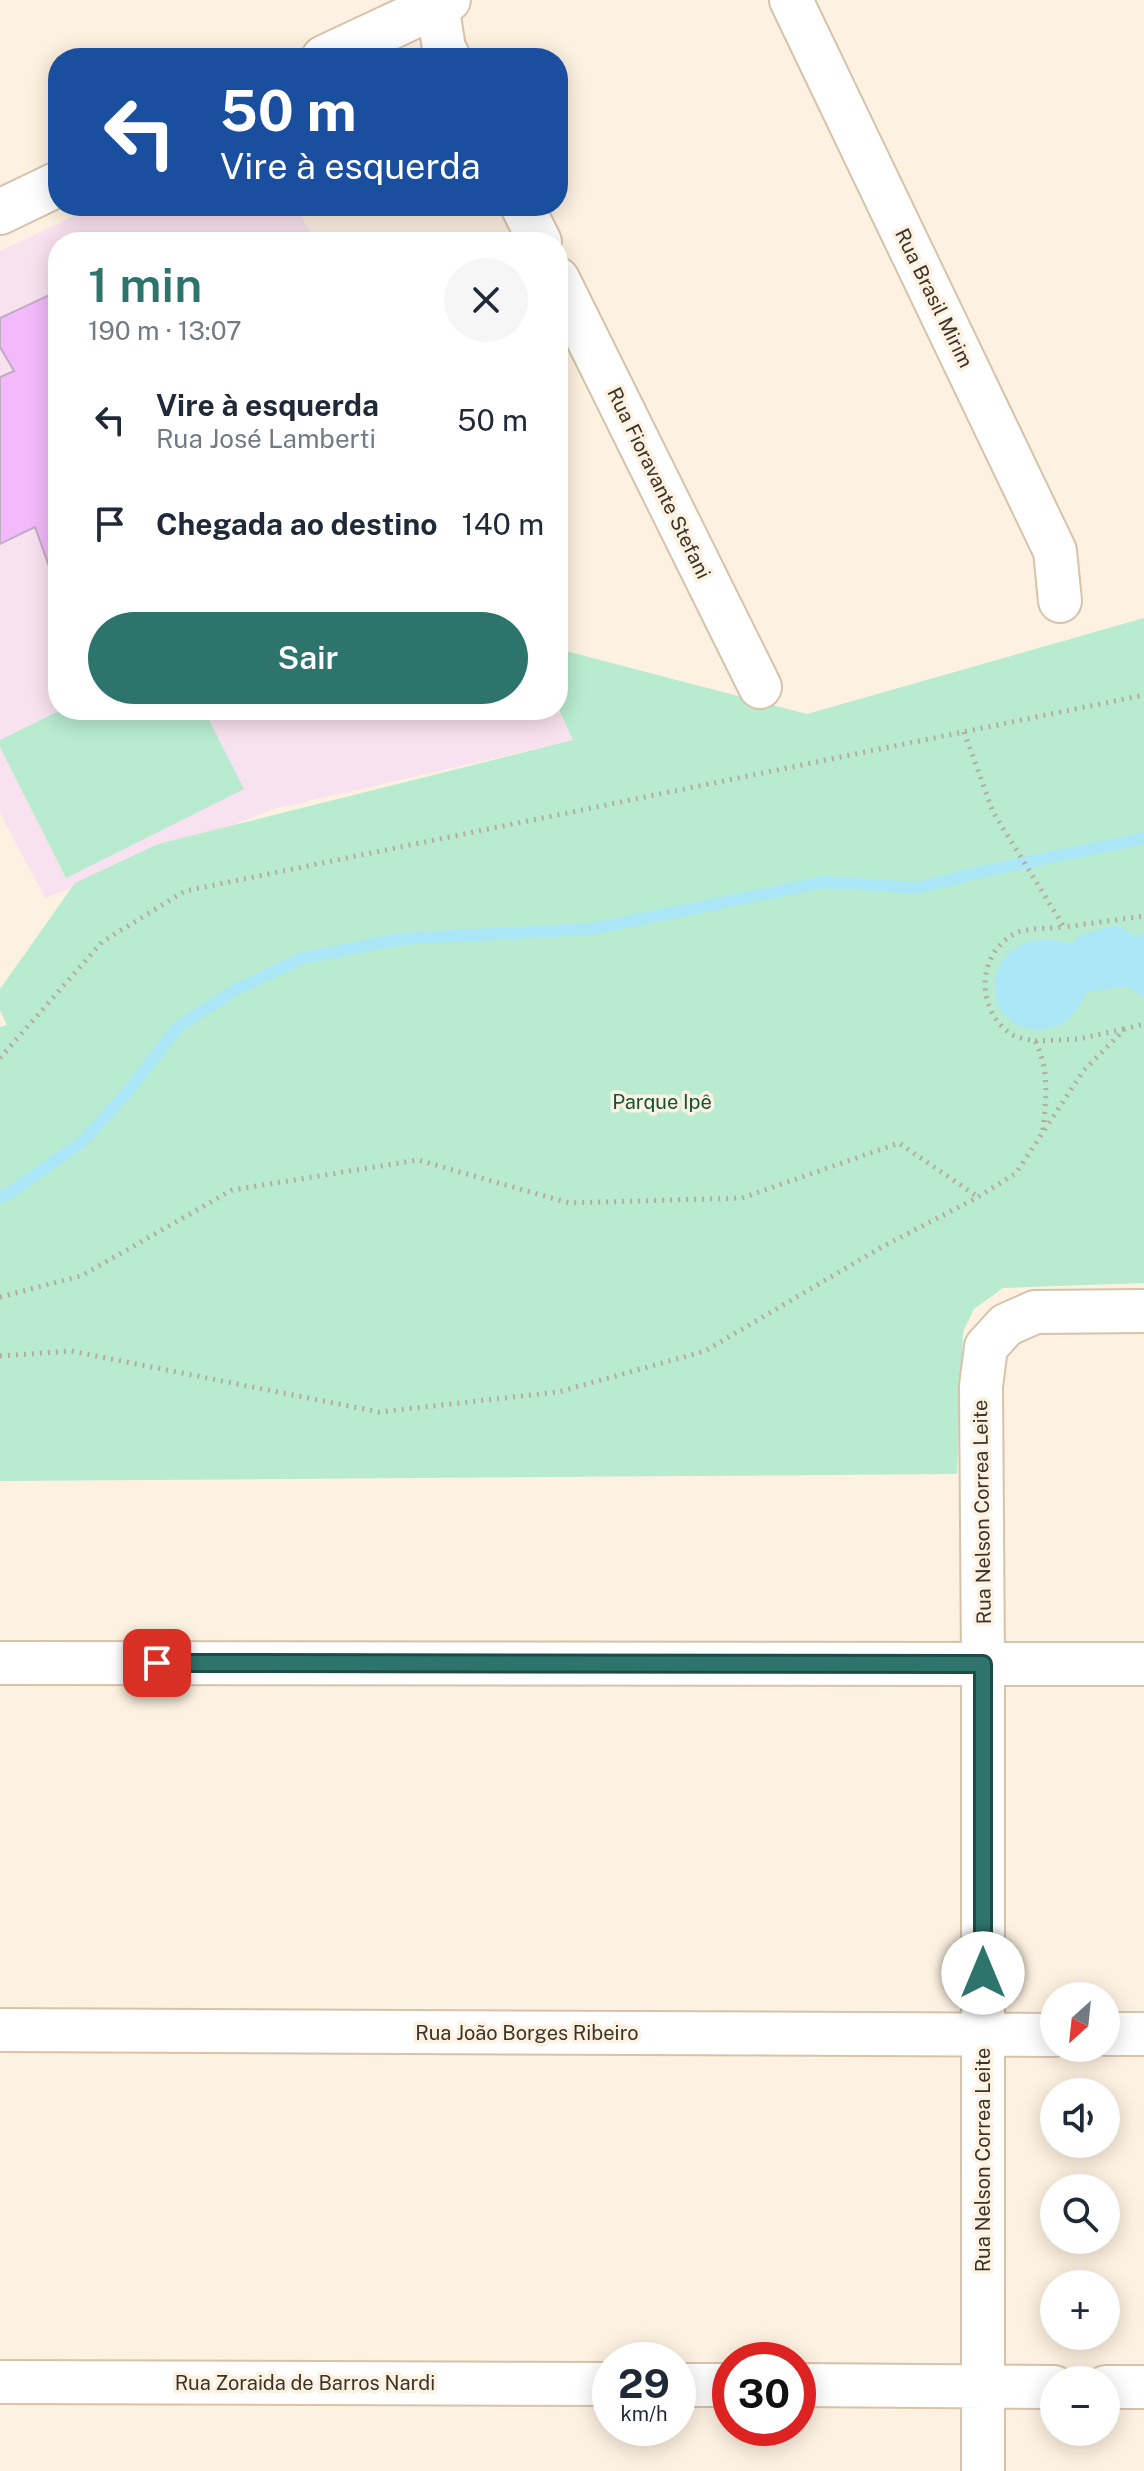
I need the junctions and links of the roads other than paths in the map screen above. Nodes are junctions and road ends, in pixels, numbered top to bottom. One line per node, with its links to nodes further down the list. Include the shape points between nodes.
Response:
1 (791, 0): 8 (street, Rua Brasil Mirim, via 1055,551)
2 (441, 2): 3 (street); 4 (street)
3 (345, 48)
4 (444, 48)
5 (48, 189): 6 (street)
6 (0, 212)
7 (568, 299): 9 (street, Rua Fioravante Stefani)
8 (1060, 601)
9 (760, 687)
10 (1144, 1311): 12 (street, Rua Nelson Correa Leite, via 1035,1312 1006,1325 986,1347 981,1386)
11 (0, 1663): 12 (street)
12 (983, 1664): 13 (street); 17 (street, Rua Nelson Correa Leite)
13 (1144, 1664)
14 (0, 2030): 17 (street, Rua João Borges Ribeiro)
15 (1120, 2034): 16 (street)
16 (1144, 2034)
17 (983, 2035): 18 (street, Rua João Borges Ribeiro); 22 (street, Rua Nelson Correa Leite)
18 (1040, 2035)
19 (0, 2382): 20 (street, Rua Zoraida de Barros Nardi)
20 (592, 2384)
21 (816, 2385): 22 (street)
22 (983, 2386): 23 (street); 26 (street, Rua Nelson Correa Leite)
23 (1040, 2387)
24 (1120, 2387): 25 (street)
25 (1144, 2387)
26 (983, 2471)

